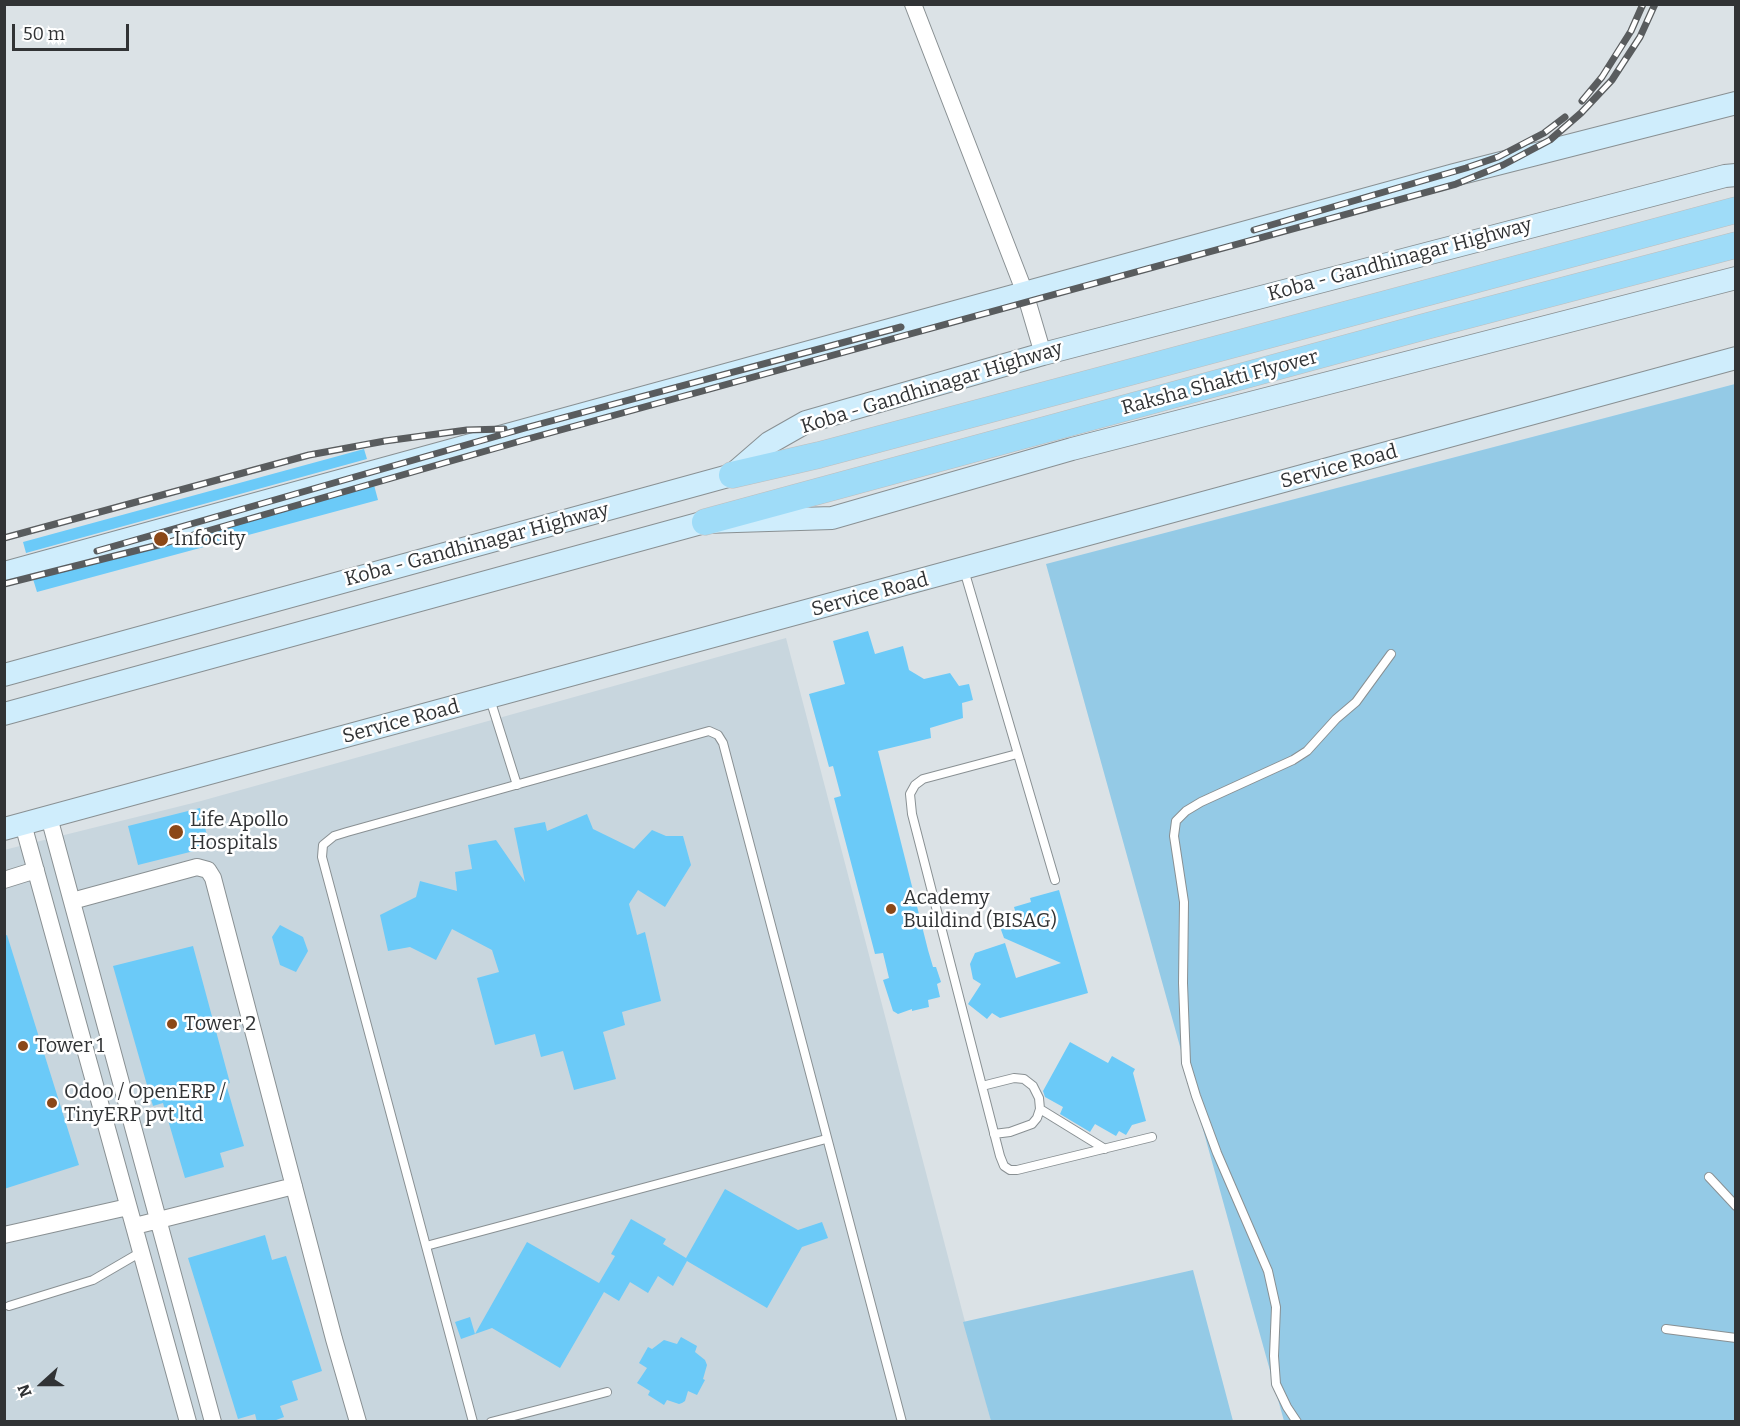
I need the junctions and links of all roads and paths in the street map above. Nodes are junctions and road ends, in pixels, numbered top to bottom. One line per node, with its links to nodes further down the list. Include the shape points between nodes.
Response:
1 (913, 4): 7 (street)
2 (1736, 103): 7 (main road, via 1454,175)
3 (1736, 175): 8 (main road, Koba - Gandhinagar Highway)
4 (1736, 210): 10 (main road, Raksha Shakti Flyover)
5 (1736, 245): 11 (main road, Raksha Shakti Flyover)
6 (1736, 278): 11 (main road, Koba - Gandhinagar Highway, via 1072,449 832,518)
7 (1025, 293): 8 (street); 13 (main road)
8 (1043, 354): 10 (main road, Koba - Gandhinagar Highway, via 806,422 769,443)
9 (1736, 358): 12 (main road, Service Road)
10 (732, 475): 15 (main road, Koba - Gandhinagar Highway)
11 (705, 522): 17 (main road, Koba - Gandhinagar Highway)
12 (964, 569): 16 (main road, Service Road); 18 (lane)
13 (4, 573)
14 (1391, 654): 51 (lane, via 1361,696 1307,751 1186,811 1176,821 1174,836 1184,902 1186,1063 1217,1153 1268,1271 1276,1307 1276,1384)
15 (4, 675)
16 (490, 698): 19 (lane); 20 (main road, Service Road)
17 (4, 714)
18 (1017, 754): 24 (lane); 26 (lane, via 923,779 910,794)
19 (517, 785): 30 (lane, via 709,731 718,735); 39 (lane, via 334,836 323,845 322,857)
20 (50, 817): 21 (main road, Service Road); 25 (street)
21 (14, 826): 22 (street)
22 (36, 870): 23 (street); 35 (street)
23 (4, 880)
24 (1055, 880)
25 (72, 901): 33 (street, via 197,867 208,870); 36 (street)
26 (982, 1086): 27 (lane, via 1024,1079 1033,1086); 28 (lane)
27 (1040, 1109): 28 (lane, via 1032,1124); 31 (lane)
28 (994, 1134): 31 (lane, via 1004,1166 1010,1170)
29 (1152, 1137): 31 (lane)
30 (826, 1139): 39 (lane); 50 (lane)
31 (1105, 1149)
32 (1709, 1177): 34 (lane)
33 (294, 1186): 36 (street); 47 (street)
34 (1736, 1206)
35 (128, 1207): 37 (street); 38 (street)
36 (159, 1220): 37 (street); 46 (street)
37 (135, 1227): 40 (street)
38 (4, 1235)
39 (426, 1246): 48 (lane)
40 (142, 1252): 41 (lane, via 93,1280); 45 (street)
41 (9, 1306)
42 (1666, 1329): 43 (lane)
43 (1736, 1338)
44 (607, 1392): 49 (lane)
45 (188, 1422)
46 (213, 1422)
47 (358, 1422)
48 (473, 1422)
49 (491, 1422)
50 (902, 1422)
51 (1297, 1422)

